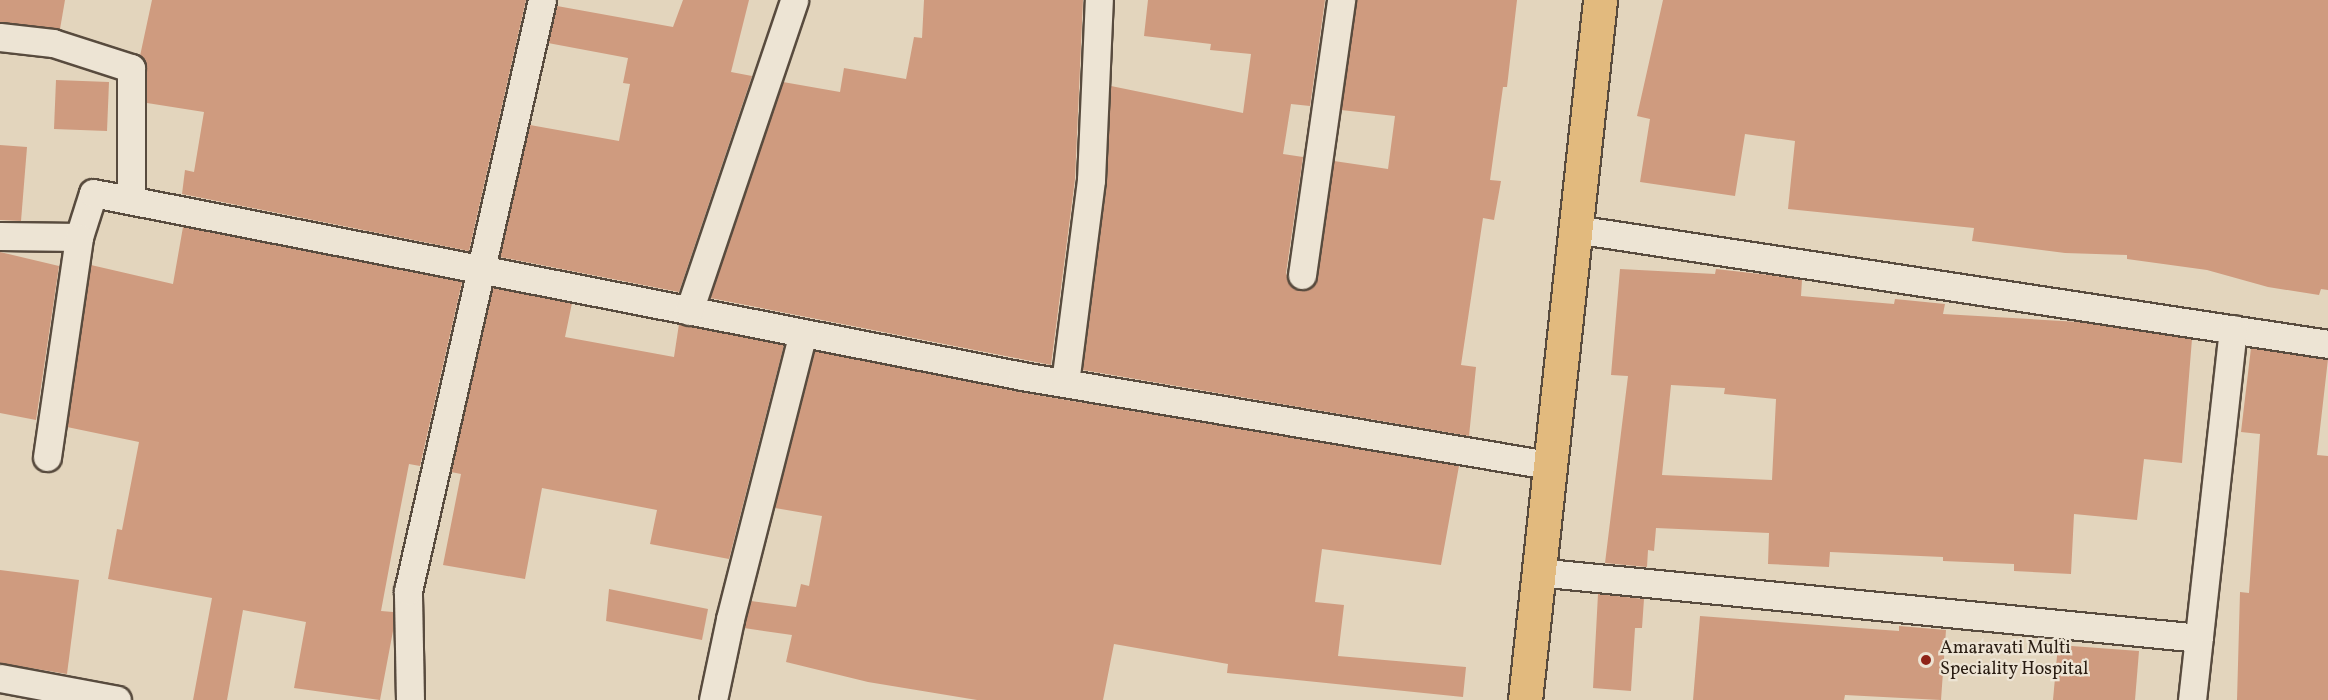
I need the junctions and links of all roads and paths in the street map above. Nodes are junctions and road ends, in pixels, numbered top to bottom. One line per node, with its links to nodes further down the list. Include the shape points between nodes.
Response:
1 (542, 0): 11 (street)
2 (794, 0): 13 (street)
3 (1099, 0): 17 (street, via 1091,180)
4 (1341, 0): 12 (street)
5 (1600, 0): 8 (main road)
6 (0, 37): 7 (street, via 53,43 131,68)
7 (131, 200): 10 (street, via 93,193); 11 (street)
8 (1575, 229): 14 (street); 19 (main road)
9 (0, 236): 10 (street)
10 (79, 237): 18 (street)
11 (483, 271): 13 (street); 24 (street, via 408,591)
12 (1302, 275)
13 (688, 311): 15 (street)
14 (2233, 329): 16 (street); 21 (street)
15 (803, 333): 17 (street); 25 (street)
16 (2328, 344)
17 (1065, 383): 19 (street)
18 (47, 457)
19 (1548, 465): 20 (main road)
20 (1537, 572): 21 (street); 26 (main road)
21 (2199, 638): 27 (street)
22 (0, 678): 23 (street)
23 (117, 700)
24 (410, 700)
25 (713, 700)
26 (1525, 700)
27 (2192, 700)

